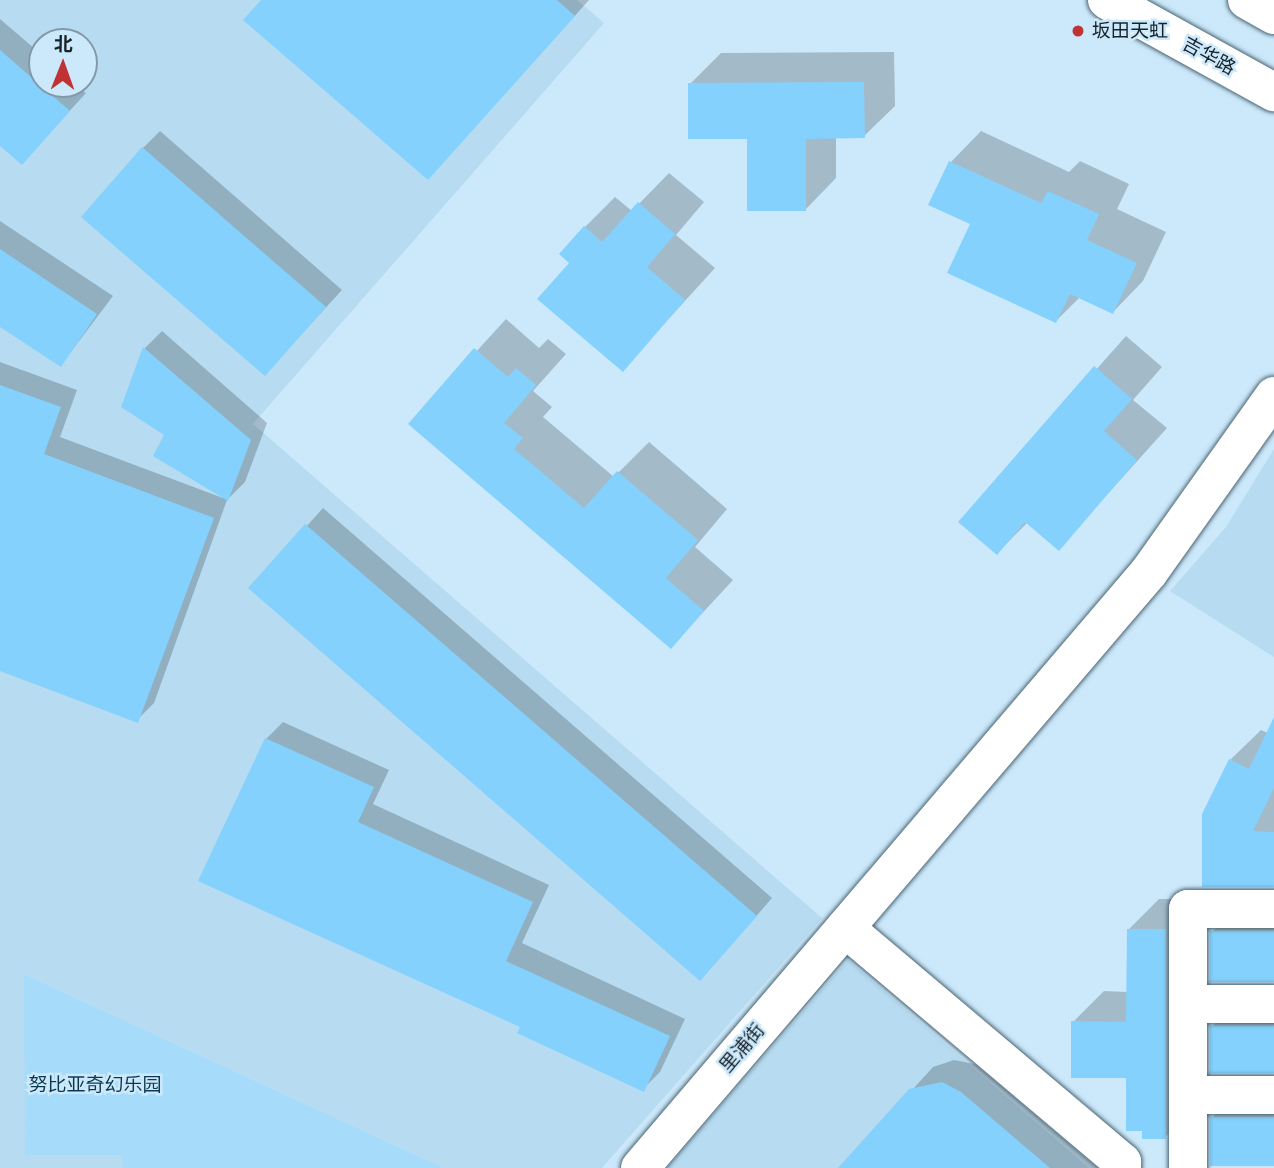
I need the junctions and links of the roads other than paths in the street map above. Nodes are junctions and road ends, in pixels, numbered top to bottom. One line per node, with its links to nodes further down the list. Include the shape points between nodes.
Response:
1 (1107, 0): 4 (street, 吉华路)
2 (1247, 0): 3 (street)
3 (1274, 15)
4 (1274, 92)
5 (1274, 396): 7 (street, 里浦街, via 1149,572)
6 (1274, 909): 8 (street, via 1188,909)
7 (845, 928): 12 (street, 里浦街); 13 (street, via 1122,1162)
8 (1188, 1004): 9 (street); 10 (street)
9 (1274, 1004)
10 (1188, 1095): 11 (street); 14 (street)
11 (1274, 1095)
12 (640, 1168)
13 (1122, 1168)
14 (1188, 1168)

